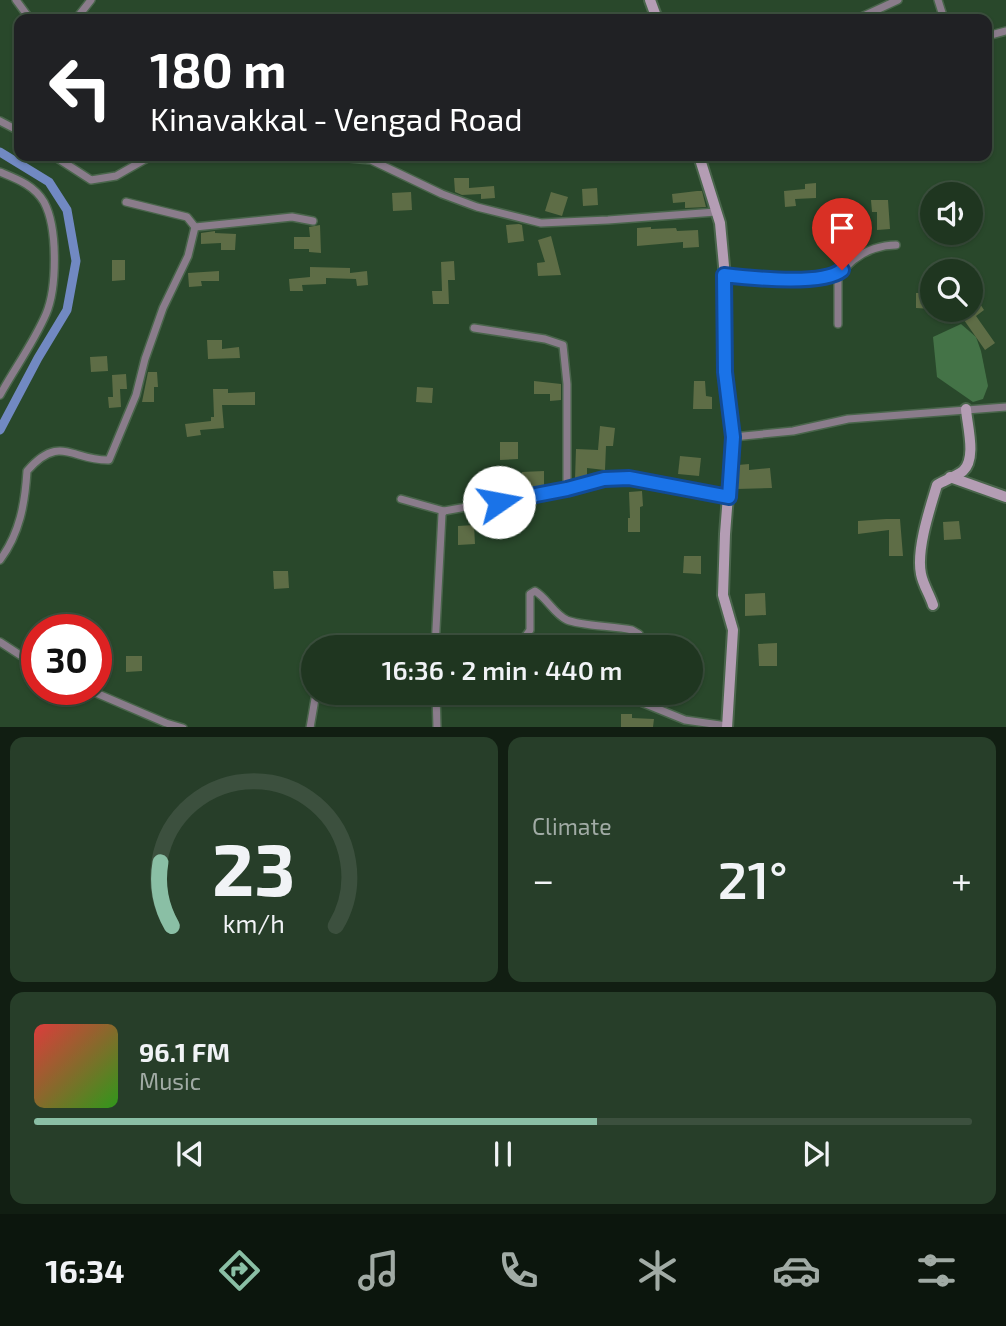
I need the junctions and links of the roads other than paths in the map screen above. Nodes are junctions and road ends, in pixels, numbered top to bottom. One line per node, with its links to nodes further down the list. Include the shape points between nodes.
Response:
1 (91, 0): 3 (street)
2 (898, 0): 4 (street)
3 (80, 14)
4 (868, 14)
5 (62, 161): 6 (street, via 91,180 116,176)
6 (142, 161)
7 (373, 161): 11 (street, via 477,207 541,223)
8 (701, 161): 11 (main road)
9 (0, 172): 19 (street, via 26,183 44,202 52,227 54,279 46,314)
10 (126, 202): 13 (street, via 187,217)
11 (716, 212): 15 (main road)
12 (313, 221): 13 (street, via 292,217)
13 (195, 227): 29 (street, via 109,460 68,450 43,454 27,471 25,506)
14 (896, 245): 16 (street, via 857,256)
15 (724, 275): 16 (street, via 777,279); 22 (main road, via 725,372)
16 (835, 275): 17 (street)
17 (838, 324)
18 (474, 328): 24 (street, via 563,345)
19 (0, 395)
20 (1006, 407): 21 (street)
21 (966, 409): 22 (street, via 848,419); 23 (main road, via 967,466)
22 (733, 437): 25 (main road)
23 (950, 477): 26 (main road); 30 (main road, via 937,485 920,562)
24 (567, 489): 25 (street, via 629,478); 28 (street)
25 (729, 497): 43 (main road, via 723,595 733,630)
26 (1006, 497)
27 (401, 499): 28 (street)
28 (444, 511): 31 (street)
29 (0, 560)
30 (933, 605)
31 (436, 635)
32 (526, 635): 33 (street, via 530,594 535,591 566,620 632,630)
33 (639, 635)
34 (0, 642): 35 (street)
35 (21, 656)
36 (112, 700): 40 (street)
37 (314, 705): 41 (street)
38 (436, 705): 42 (street)
39 (648, 705): 43 (street, via 685,720)
40 (183, 727)
41 (310, 727)
42 (437, 727)
43 (727, 727)

